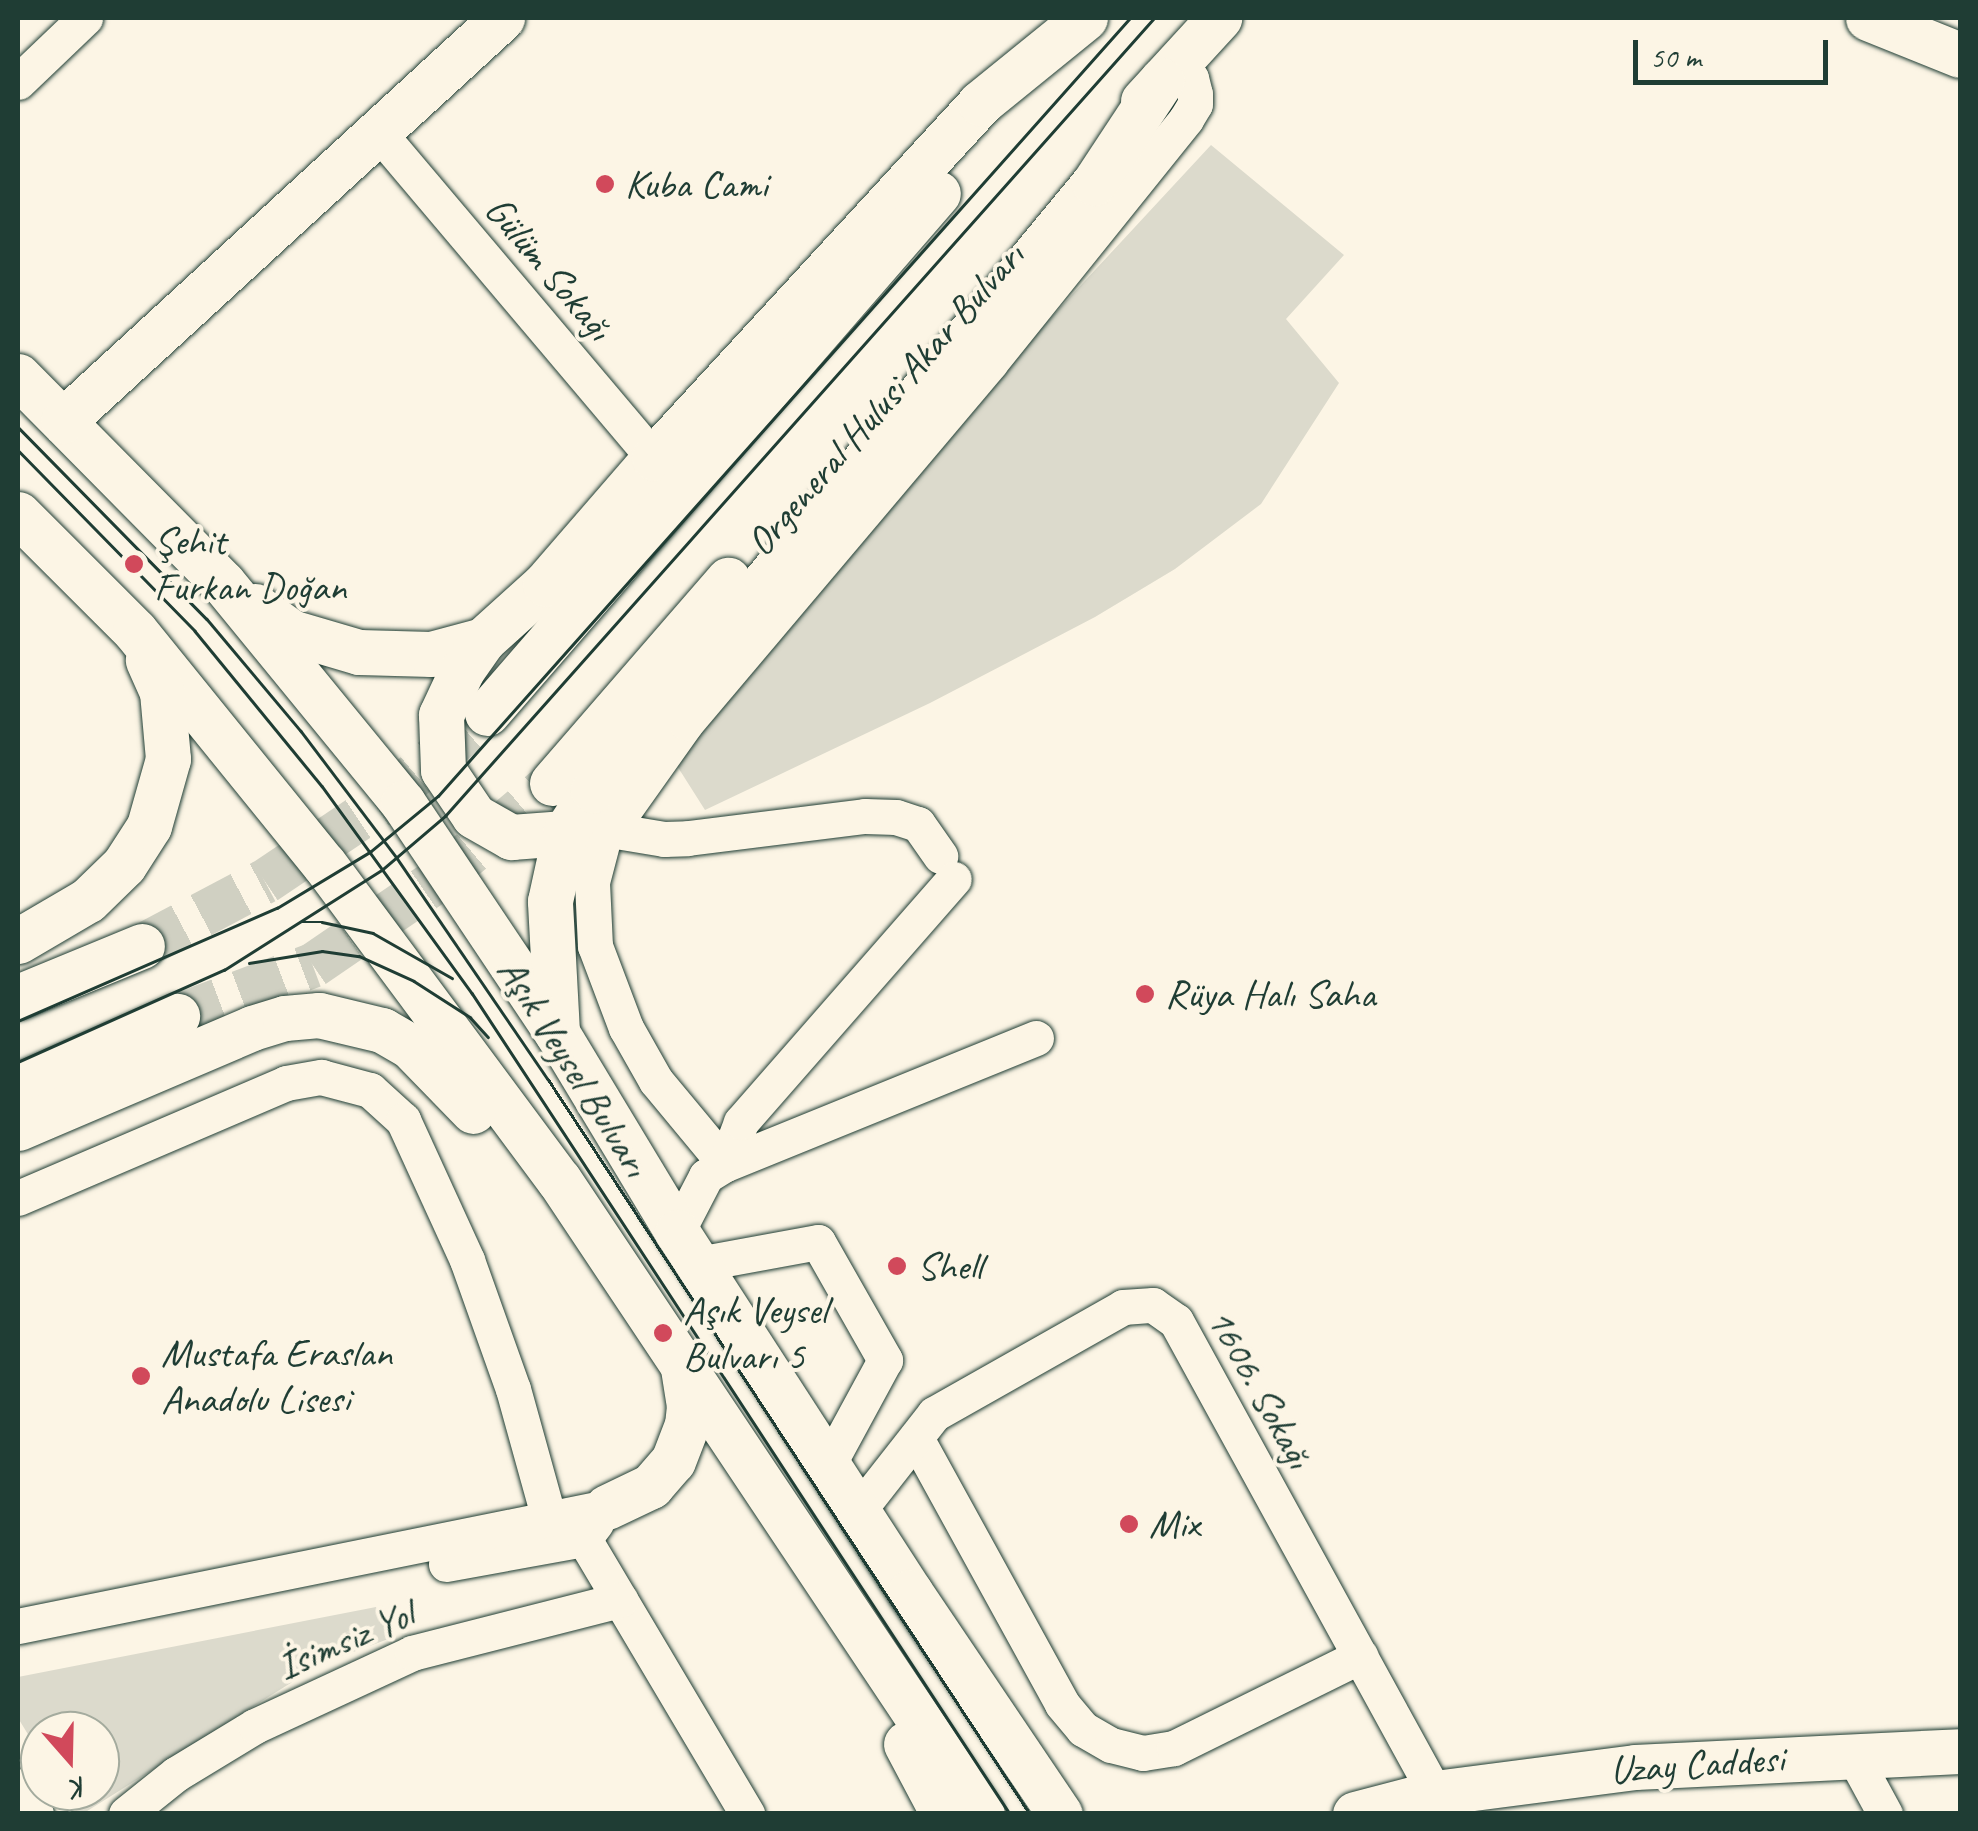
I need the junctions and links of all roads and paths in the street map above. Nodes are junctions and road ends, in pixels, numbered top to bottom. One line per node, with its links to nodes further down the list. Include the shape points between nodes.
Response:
1 (85, 18): 10 (street)
2 (502, 18): 11 (main road)
3 (1087, 18): 14 (main road, via 980,103); 19 (main road)
4 (1219, 18): 9 (main road, Orgeneral Hulusi Akar Bulvarı)
5 (1868, 18): 8 (main road)
6 (1946, 18): 7 (main road)
7 (1960, 26)
8 (1960, 55)
9 (1169, 72): 20 (main road, Orgeneral Hulusi Akar Bulvarı); 21 (street, via 1190,78 1196,104 1173,137 686,723); 22 (main road, via 1094,184 593,790)
10 (18, 82)
11 (380, 133): 13 (main road); 14 (street, Gülüm Sokağı)
12 (18, 376): 13 (main road, Aşık Veysel Bulvarı)
13 (63, 420): 16 (main road, Aşık Veysel Bulvarı)
14 (654, 458): 18 (main road, via 545,584)
15 (20, 522): 17 (main road, Aşık Veysel Bulvarı)
16 (223, 583): 18 (main road, via 291,632 360,652 431,654); 27 (main road, Aşık Veysel Bulvarı, via 403,804)
17 (135, 630): 23 (main road, via 162,692 168,759 150,826 124,865 88,900); 32 (main road, Aşık Veysel Bulvarı, via 324,864)
18 (482, 640): 22 (main road, via 441,716 444,770 474,816 511,837)
19 (487, 713)
20 (552, 782)
21 (610, 830): 31 (street, via 592,882 590,912 608,984 656,1082); 31 (street, via 688,838 896,817 918,824 947,868 741,1122)
22 (565, 833): 27 (main road, via 550,900)
23 (18, 941)
24 (142, 946): 25 (main road)
25 (18, 996)
26 (177, 1016): 29 (main road)
27 (557, 1033): 34 (main road, Aşık Veysel Bulvarı)
28 (1036, 1038): 31 (street)
29 (18, 1086)
30 (18, 1128): 32 (main road, via 252,1028 319,1016 367,1024 411,1047 513,1156)
31 (726, 1164): 34 (street, via 706,1176)
32 (559, 1180): 35 (main road, Aşık Veysel Bulvarı)
33 (18, 1198): 39 (street, via 286,1083 321,1077 370,1090 403,1120 467,1260 513,1388)
34 (688, 1248): 37 (main road, Aşık Veysel Bulvarı); 37 (street, via 818,1242 886,1360)
35 (682, 1368): 40 (main road, via 689,1406 673,1461 651,1486); 41 (main road, Aşık Veysel Bulvarı)
36 (916, 1438): 38 (street, 1606. Sokağı); 45 (street, via 1062,1704 1083,1729 1111,1745 1143,1752 1174,1748); 45 (street, 1606. Sokağı, via 934,1414 1106,1317 1153,1305 1176,1321)
37 (828, 1465): 38 (main road, Aşık Veysel Bulvarı)
38 (858, 1511): 46 (main road, Aşık Veysel Bulvarı)
39 (549, 1519): 40 (street); 43 (street)
40 (596, 1523): 42 (street); 44 (street)
41 (797, 1538): 54 (main road); 55 (main road, Aşık Veysel Bulvarı)
42 (620, 1600): 52 (street, İsimsiz Yol, via 412,1653 255,1726); 53 (street)
43 (18, 1626)
44 (18, 1645)
45 (1360, 1656): 50 (street, 1606. Sokağı)
46 (1002, 1728): 56 (main road, Aşık Veysel Bulvarı); 57 (main road)
47 (1960, 1751): 48 (main road, Uzay Caddesi)
48 (1853, 1754): 50 (main road, Uzay Caddesi, via 1635,1767); 59 (street)
49 (18, 1786): 51 (street)
50 (1435, 1793): 58 (main road, Uzay Caddesi)
51 (36, 1814)
52 (126, 1814)
53 (747, 1814)
54 (942, 1814)
55 (982, 1814)
56 (1060, 1814)
57 (1088, 1814)
58 (1355, 1814)
59 (1885, 1814)

